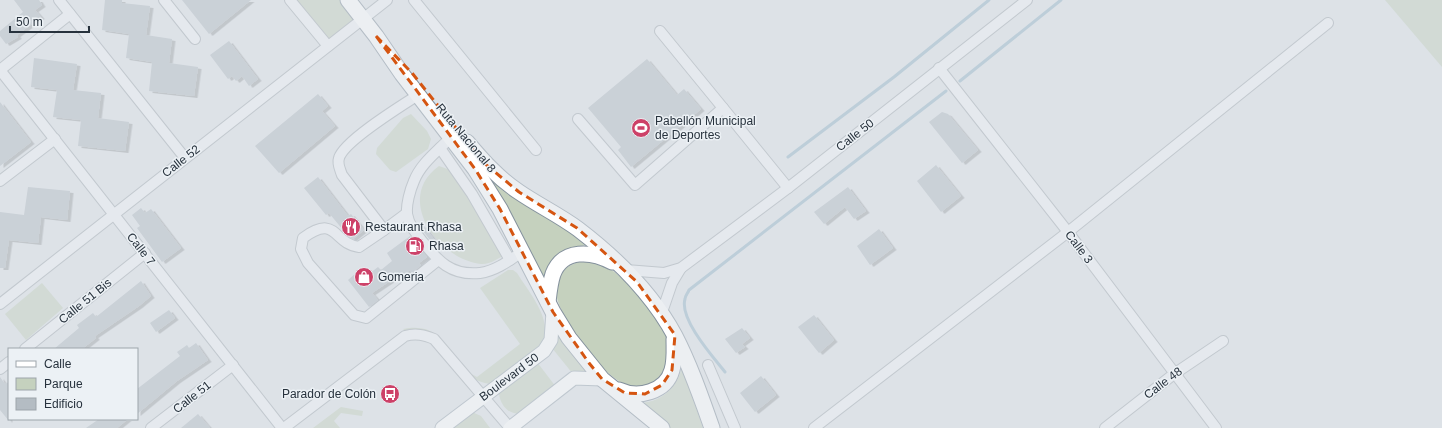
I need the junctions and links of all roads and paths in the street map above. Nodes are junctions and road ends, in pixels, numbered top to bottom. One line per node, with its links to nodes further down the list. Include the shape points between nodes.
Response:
1 (59, 0): 8 (street)
2 (164, 0): 13 (street)
3 (290, 0): 14 (street)
4 (348, 0): 9 (highway, Ruta Nacional 8)
5 (387, 0): 9 (street, Calle 52)
6 (414, 0): 23 (street)
7 (1027, 0): 15 (street, Calle 50)
8 (70, 14): 16 (street); 24 (street)
9 (363, 20): 12 (highway, Ruta Nacional 8); 14 (street, Calle 52)
10 (1328, 24): 30 (street)
11 (660, 31): 18 (street)
12 (376, 36): 17 (highway, Ruta Nacional 8); 36 (highway, Ruta Nacional 8, via 412,73 499,178 577,228 603,248)
13 (195, 40)
14 (328, 46): 24 (street, Calle 52)
15 (939, 68): 26 (street, Calle 50); 30 (street, Calle 3)
16 (0, 70): 21 (street, Calle 7)
17 (418, 95): 20 (highway, Ruta Nacional 8); 29 (street, via 377,122 344,149 338,160 342,175)
18 (723, 108): 19 (street, via 635,185); 26 (street)
19 (578, 119)
20 (451, 137): 22 (street); 31 (highway, Ruta Nacional 8, via 500,208)
21 (55, 139): 25 (street); 28 (street, Calle 7)
22 (440, 148): 27 (street, via 419,170 413,182); 34 (street, via 472,194)
23 (536, 150)
24 (186, 158): 28 (street, Calle 52)
25 (0, 181)
26 (788, 188): 35 (street, Calle 50)
27 (407, 213): 29 (street); 33 (street, via 411,226)
28 (114, 214): 32 (street, Calle 7); 37 (street, Calle 52)
29 (384, 230): 33 (street, via 359,247 350,246 335,231 326,228 314,230 303,238 300,250 308,263 354,315 366,318)
30 (1068, 232): 47 (street, Calle 3); 57 (street)
31 (523, 251): 34 (street); 38 (highway, Ruta Nacional 8)
32 (145, 253): 42 (street, Calle 51 Bis); 44 (street, Calle 7)
33 (437, 260): 34 (street, via 458,272 480,273 500,267)
34 (510, 260)
35 (681, 268): 36 (street, Calle 50, via 664,273); 39 (street, Calle 50, via 672,283)
36 (625, 270): 38 (highway, Ruta Nacional 8, via 597,255 587,253 567,257 553,273); 39 (highway, Ruta Nacional 8)
37 (0, 304)
38 (550, 307): 48 (highway, Ruta Nacional 8, via 569,338); 49 (main road, Boulevard 50, via 553,333 548,346)
39 (661, 314): 40 (highway, Ruta Nacional 8)
40 (674, 336): 48 (highway, Ruta Nacional 8, via 672,370 662,385 649,392 634,394 625,393); 55 (highway, Ruta Nacional 8, via 696,383)
41 (1223, 341): 47 (street, Calle 48)
42 (26, 348)
43 (8, 363): 46 (street)
44 (233, 365): 50 (street, Calle 51); 51 (street, Calle 7)
45 (708, 365): 56 (street)
46 (0, 369)
47 (1174, 374): 58 (street, Calle 48); 59 (street, Calle 3)
48 (608, 383): 53 (main road, via 574,378); 54 (highway, Ruta Nacional 8)
49 (483, 396): 51 (street, via 434,339 424,335 409,335); 52 (main road, Boulevard 50); 53 (street)
50 (152, 428)
51 (283, 428)
52 (442, 428)
53 (510, 428)
54 (662, 428)
55 (712, 428)
56 (735, 428)
57 (814, 428)
58 (1106, 428)
59 (1216, 428)

